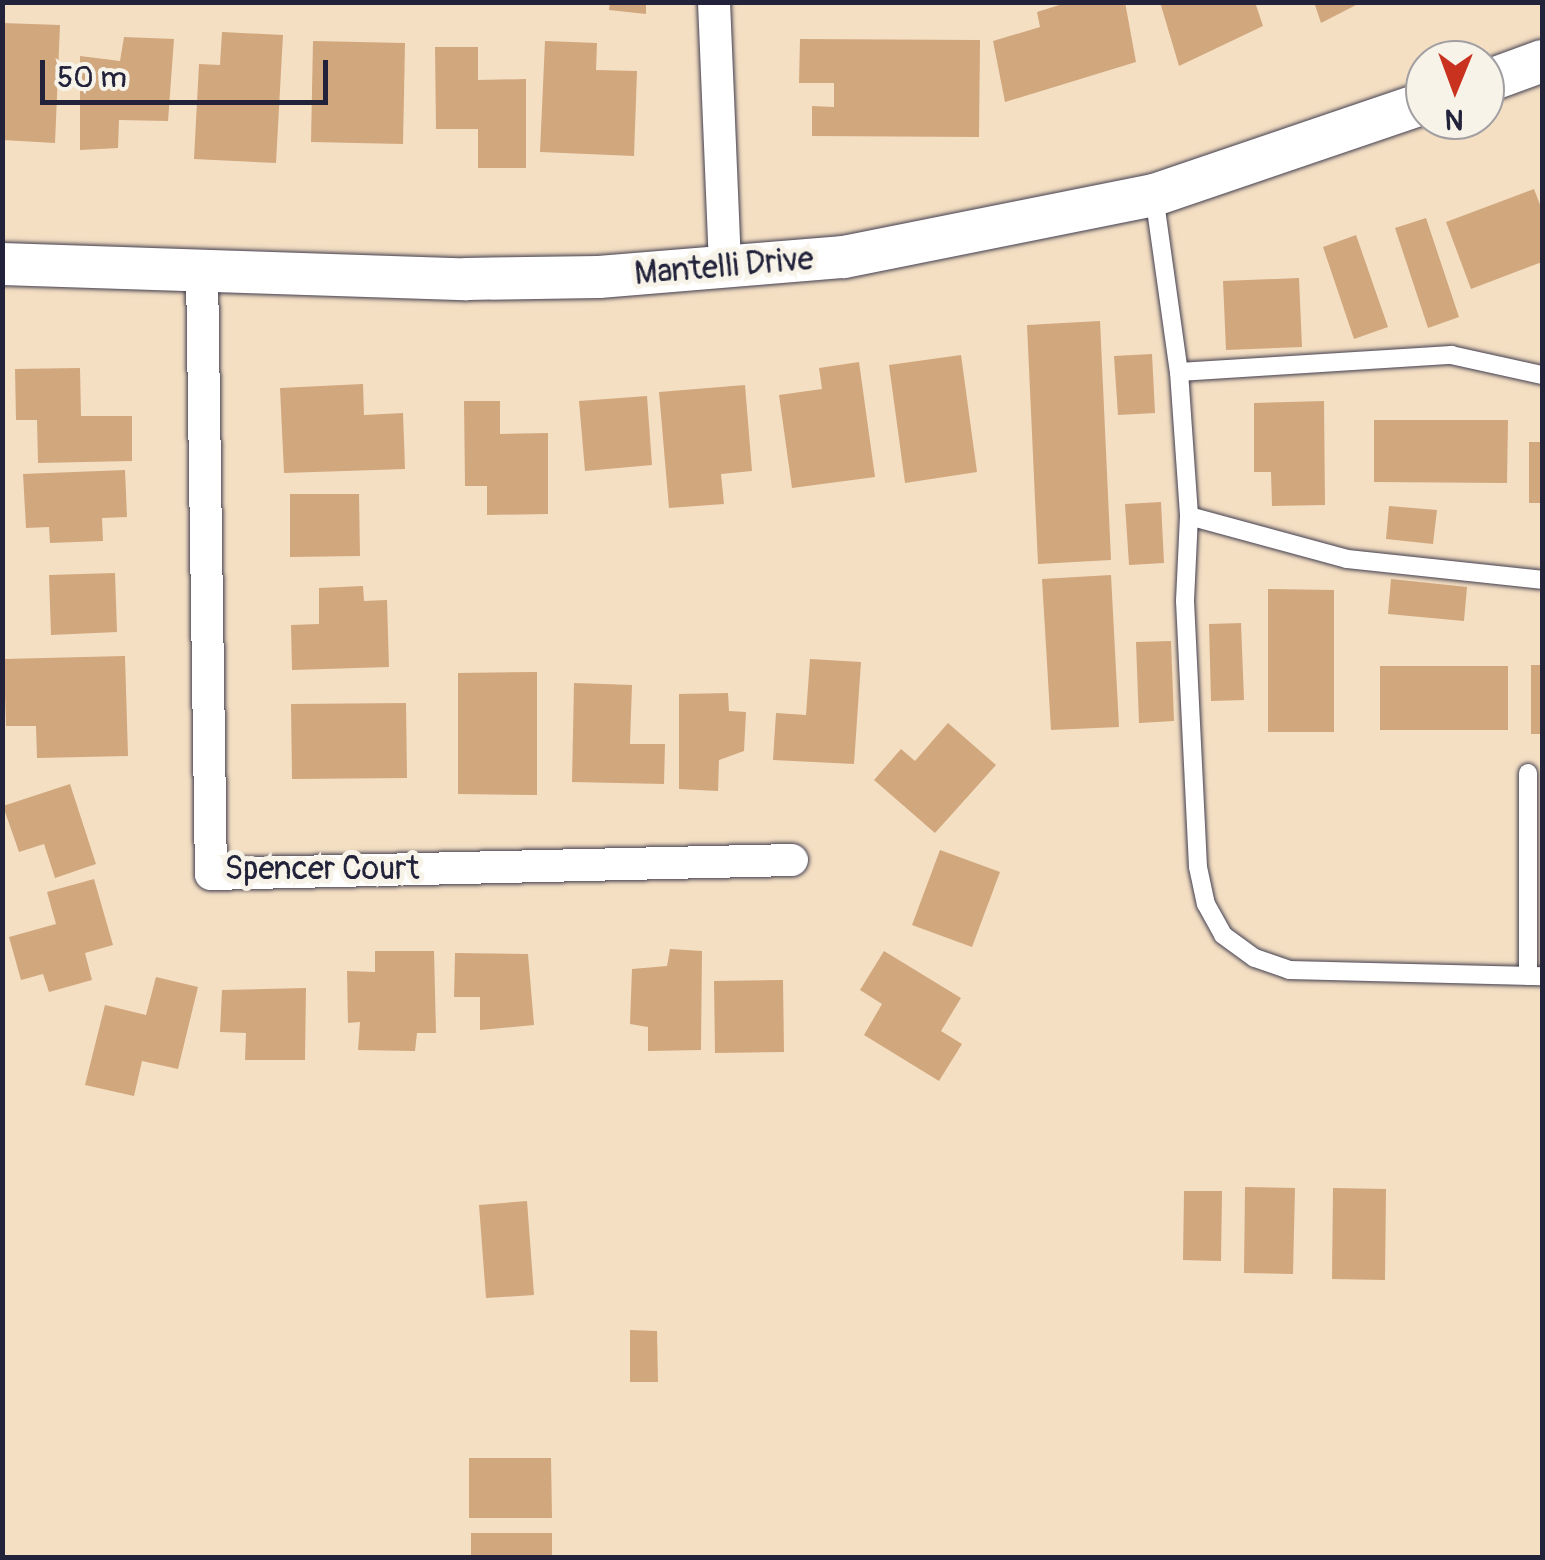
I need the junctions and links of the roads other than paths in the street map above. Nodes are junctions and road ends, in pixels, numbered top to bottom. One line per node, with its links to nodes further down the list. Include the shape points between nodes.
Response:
1 (714, 2): 7 (street)
2 (1542, 60): 3 (street)
3 (1505, 74)
4 (1405, 110): 5 (street, Mantelli Drive)
5 (1154, 196): 7 (street, Mantelli Drive, via 950,240); 9 (lane)
6 (2, 264): 8 (street, Mantelli Drive)
7 (725, 269): 8 (street, Mantelli Drive, via 466,279)
8 (202, 270): 14 (street, Spencer Court, via 211,874)
9 (1178, 372): 10 (lane, via 1451,355); 11 (lane)
10 (1542, 376)
11 (1189, 516): 12 (lane, via 1347,560); 15 (lane, via 1186,601 1198,867 1206,904 1223,934 1255,958 1290,970)
12 (1542, 580)
13 (1528, 773): 15 (lane)
14 (792, 860)
15 (1535, 976)

